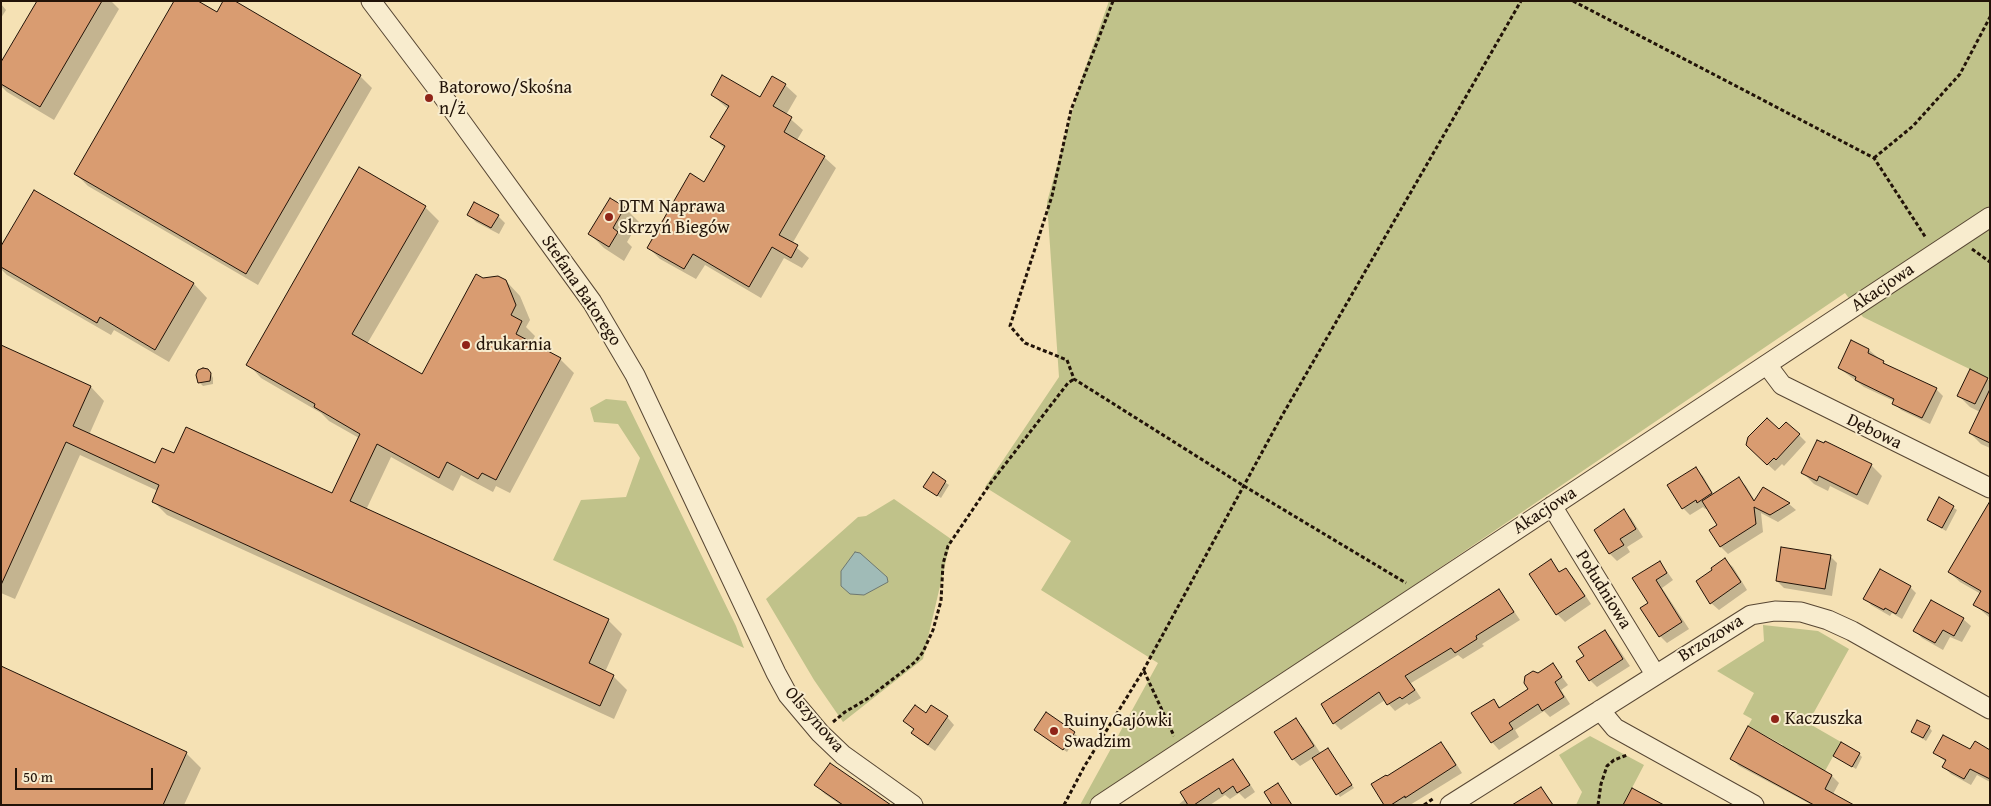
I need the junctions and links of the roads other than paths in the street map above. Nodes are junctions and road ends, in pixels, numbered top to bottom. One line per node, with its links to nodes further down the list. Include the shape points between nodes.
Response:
1 (371, 1): 6 (street, Stefana Batorego, via 592,302 635,375)
2 (1990, 217): 3 (street, Akacjowa)
3 (1767, 365): 4 (street, Dębowa, via 1782,385); 5 (street, Akacjowa)
4 (1990, 488)
5 (1552, 506): 7 (street, Południowa); 11 (street, Akacjowa)
6 (746, 609): 10 (street, Olszynowa, via 788,694 820,733 850,760)
7 (1655, 674): 8 (street, Brzozowa, via 1751,614 1801,612 1852,631); 9 (street, Brzozowa)
8 (1990, 709)
9 (1600, 710): 12 (street, Brzozowa); 13 (street, via 1615,728)
10 (913, 805)
11 (1100, 805)
12 (1450, 805)
13 (1754, 805)

